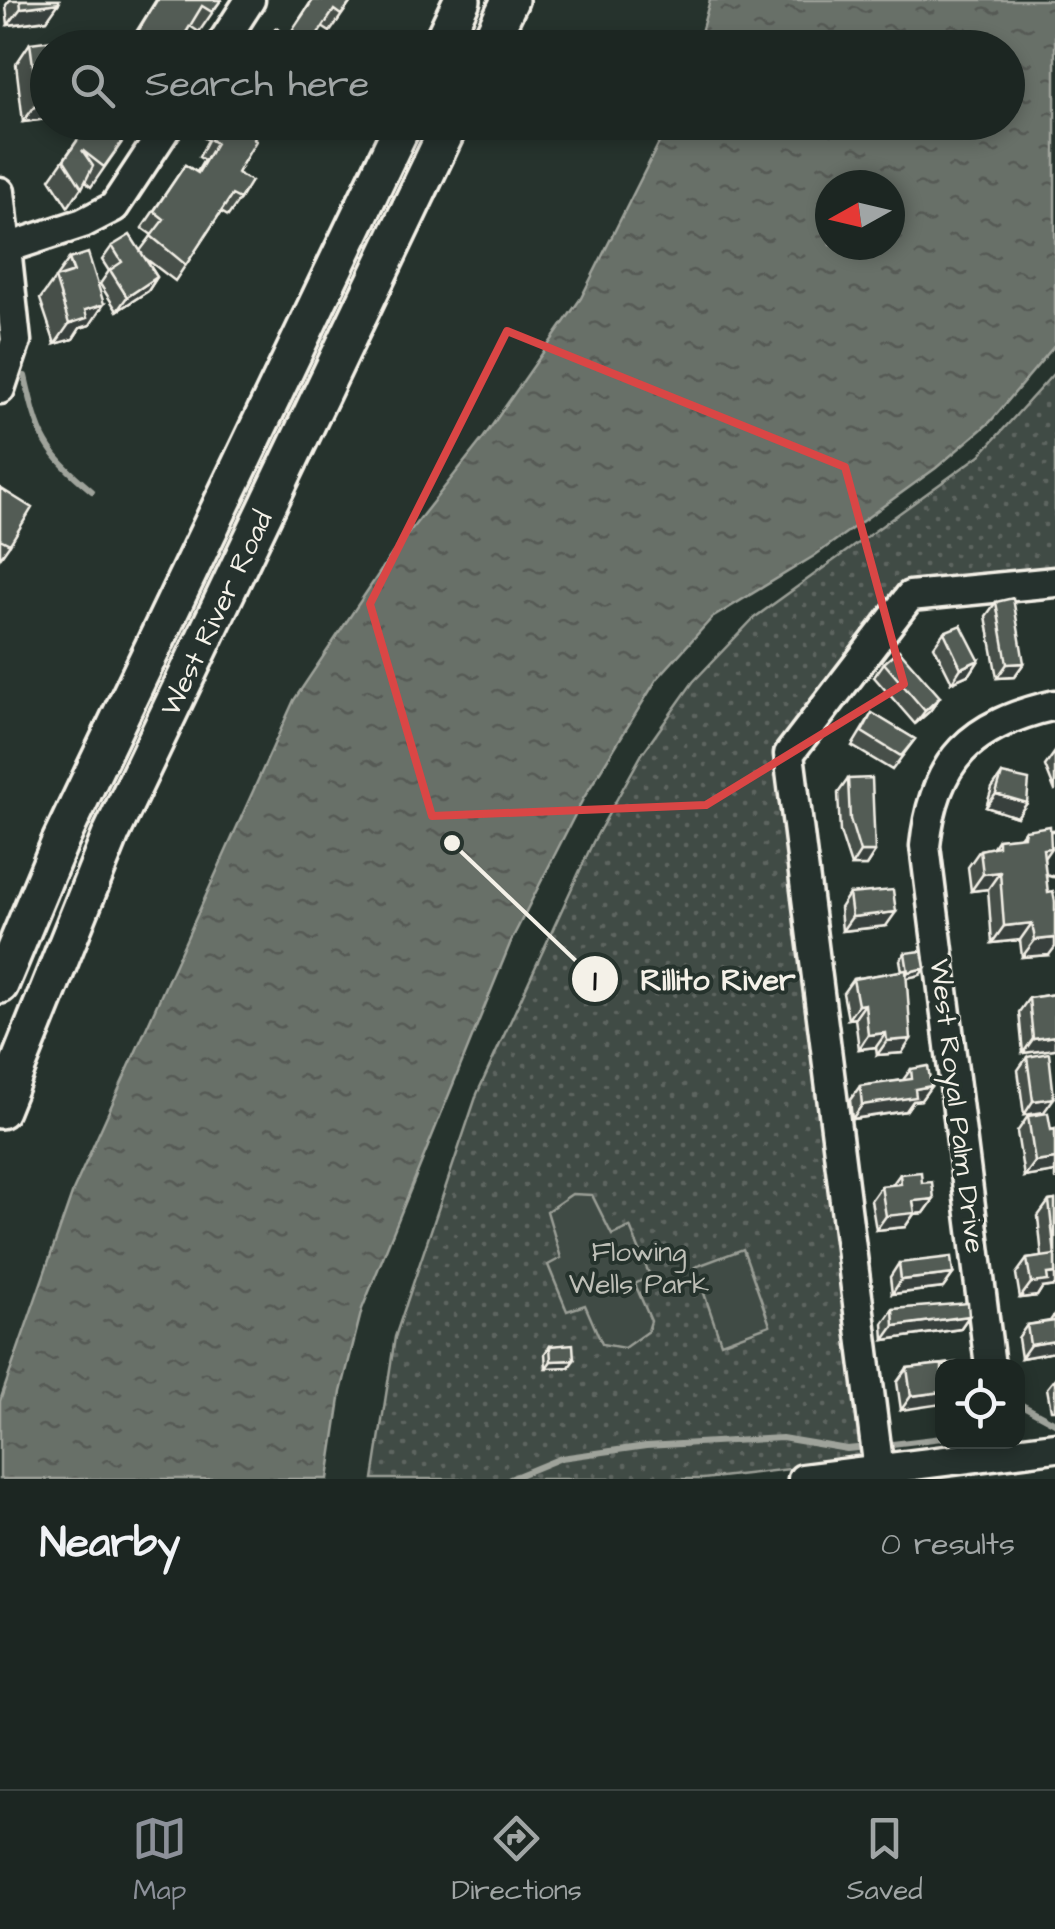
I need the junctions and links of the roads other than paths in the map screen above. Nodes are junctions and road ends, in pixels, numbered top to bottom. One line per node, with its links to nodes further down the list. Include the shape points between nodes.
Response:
1 (250, 0): 4 (street)
2 (462, 0): 5 (main road)
3 (510, 0): 6 (main road)
4 (231, 30)
5 (448, 30)
6 (496, 30)
7 (158, 140): 11 (street, via 114,207)
8 (395, 140): 12 (main road, West River Road)
9 (442, 140): 13 (main road, West River Road)
10 (0, 192): 11 (street)
11 (7, 248): 14 (street, via 16,341)
12 (316, 305): 13 (main road); 19 (main road, West River Road, via 59,844)
13 (353, 326): 20 (main road, West River Road, via 112,834)
14 (0, 389)
15 (1055, 582): 25 (street, via 910,596 789,754)
16 (1055, 705): 21 (street, West Royal Palm Drive, via 982,730 946,766 930,802 925,846)
17 (1055, 846): 18 (street)
18 (1055, 861)
19 (0, 985)
20 (0, 1110)
21 (989, 1359)
22 (1025, 1447): 23 (street)
23 (1055, 1447)
24 (996, 1449): 25 (street)
25 (910, 1472): 26 (street)
26 (803, 1479)

